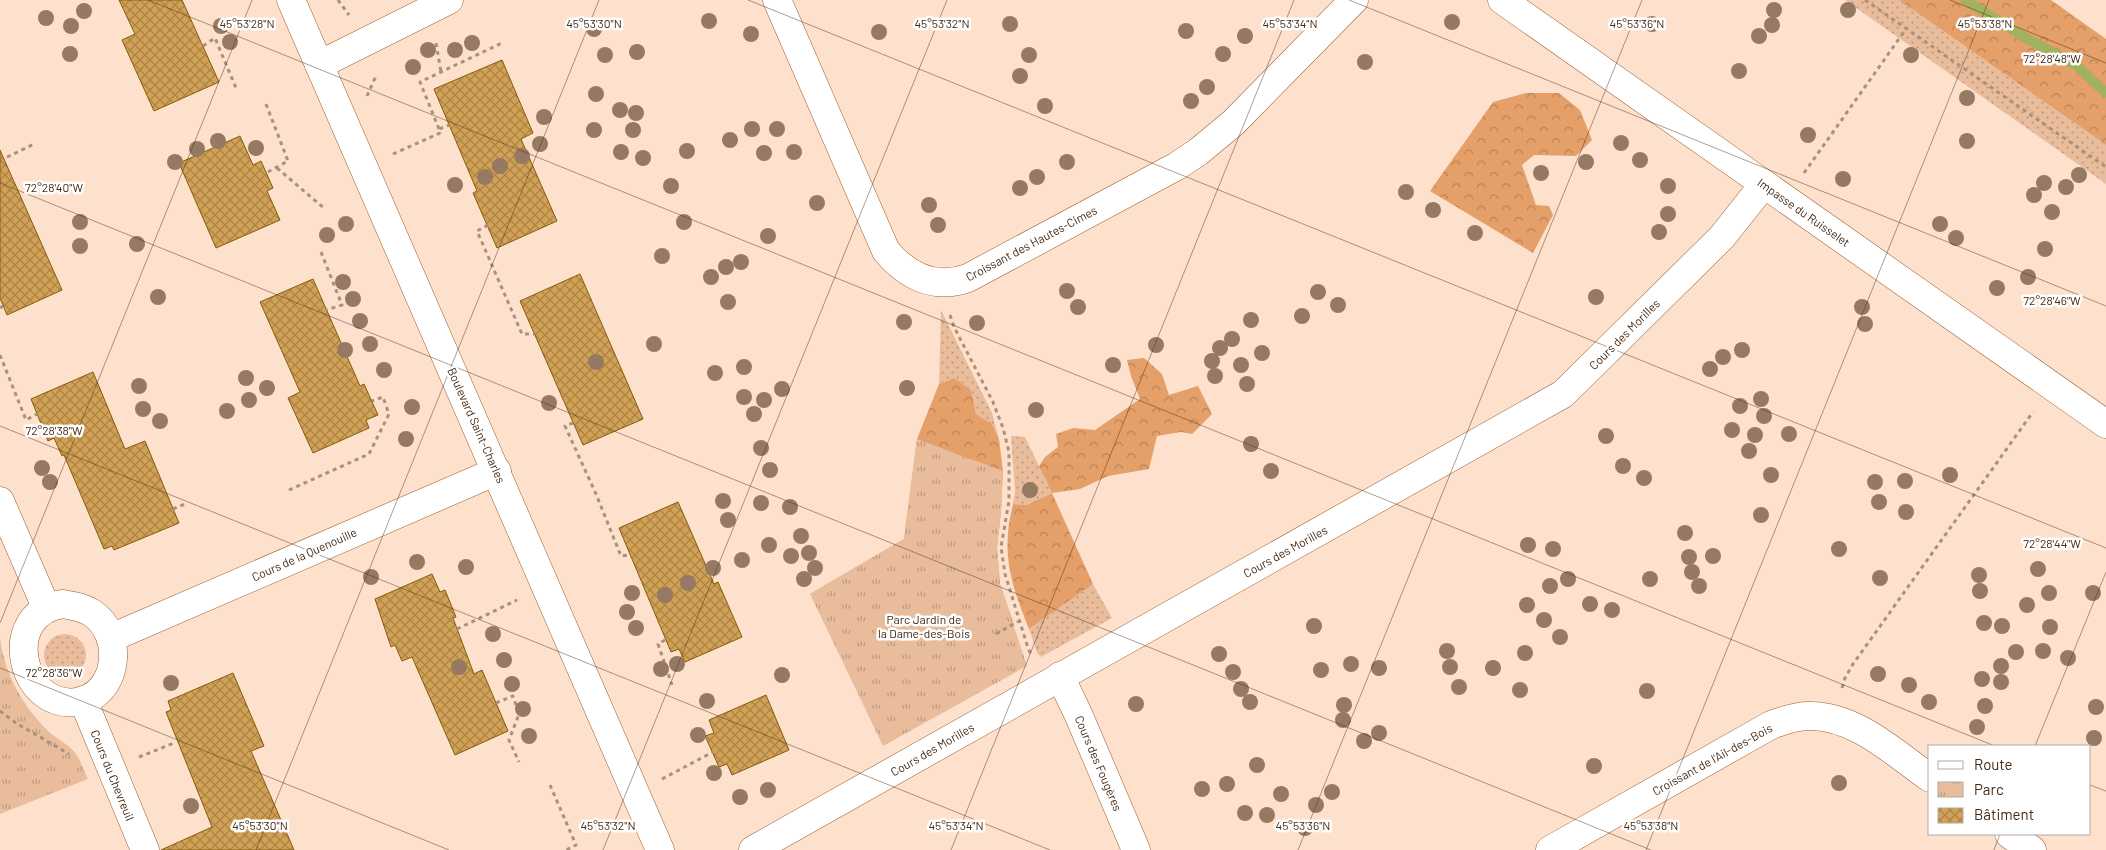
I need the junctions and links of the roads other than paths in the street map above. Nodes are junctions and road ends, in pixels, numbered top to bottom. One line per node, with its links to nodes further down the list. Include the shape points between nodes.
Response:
1 (291, 0): 6 (street, Boulevard Saint-Charles)
2 (449, 0): 6 (street)
3 (777, 0): 4 (street, Croissant des Hautes-Cimes, via 886,251 897,264 910,272 942,284 968,278 1198,152 1233,123)
4 (1354, 0)
5 (1502, 0): 7 (street, Impasse du Ruisselet)
6 (319, 65): 9 (street, Boulevard Saint-Charles)
7 (1764, 184): 8 (street, Impasse du Ruisselet); 13 (street, Cours des Morilles, via 1722,237 1563,394)
8 (2106, 424)
9 (497, 471): 12 (street, Cours de la Quenouille); 18 (street, Boulevard Saint-Charles)
10 (0, 501): 11 (street)
11 (46, 607): 12 (street, via 79,606 104,624); 14 (street, via 37,612 24,631 24,665 40,691 65,702)
12 (111, 638): 14 (street, via 114,654 111,670 104,685)
13 (1060, 676): 19 (street, Cours des Morilles); 20 (street, Cours des Fougères)
14 (83, 700): 17 (street, Cours du Chevreuil)
15 (1928, 777): 21 (street, Croissant de l'Ail-des-Bois, via 1854,726 1822,717 1788,719 1771,725)
16 (2010, 835): 22 (street)
17 (144, 850)
18 (660, 850)
19 (753, 850)
20 (1136, 850)
21 (1550, 850)
22 (2032, 850)

